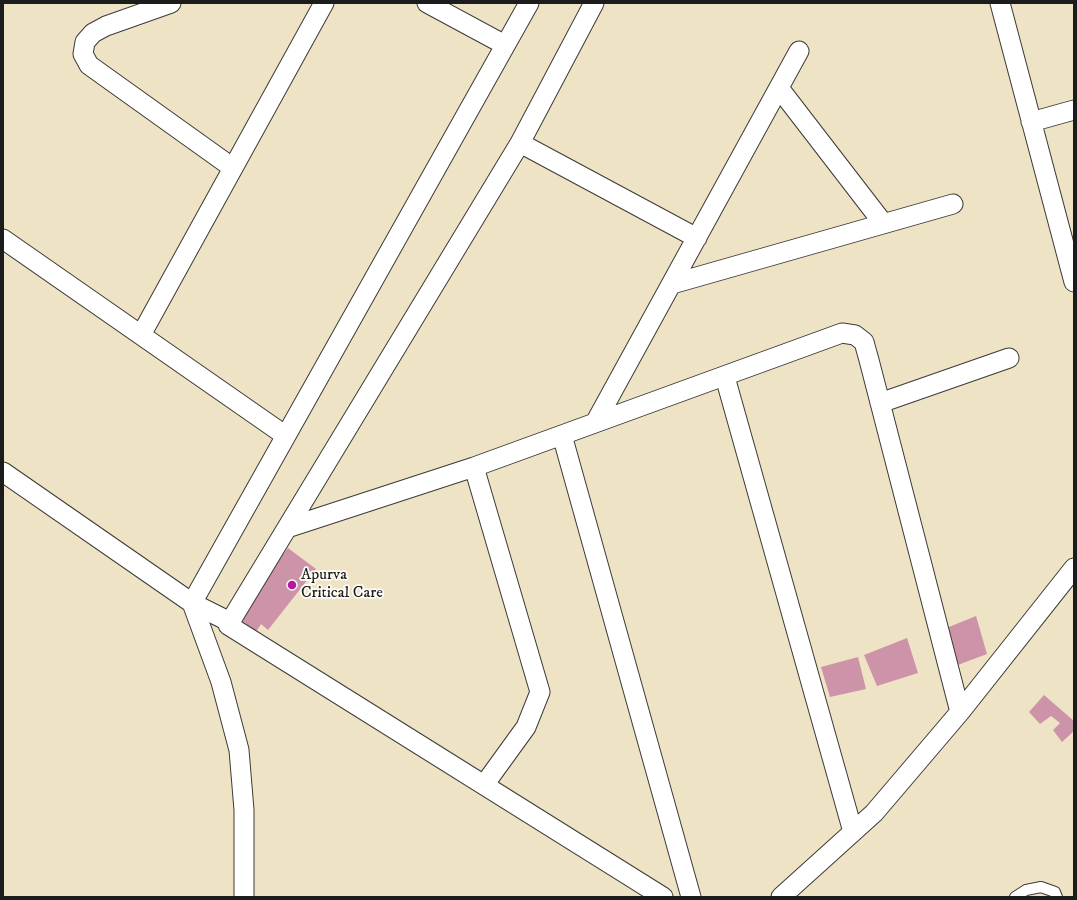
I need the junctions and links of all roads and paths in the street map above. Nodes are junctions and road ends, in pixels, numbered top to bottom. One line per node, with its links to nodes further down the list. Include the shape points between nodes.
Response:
1 (171, 3): 13 (street, via 93,33 85,42 83,54 89,65)
2 (324, 3): 13 (street)
3 (427, 3): 7 (street)
4 (529, 3): 7 (street)
5 (594, 3): 12 (street)
6 (1000, 3): 11 (street)
7 (505, 45): 26 (street)
8 (800, 51): 9 (street)
9 (779, 88): 15 (street); 16 (street)
10 (1074, 110): 11 (street)
11 (1031, 122): 18 (street)
12 (520, 143): 16 (street); 29 (street)
13 (233, 168): 20 (street)
14 (953, 204): 15 (street)
15 (883, 223): 19 (street)
16 (697, 238): 19 (street)
17 (3, 239): 20 (street)
18 (1074, 282)
19 (672, 284): 24 (street)
20 (141, 335): 26 (street)
21 (1009, 358): 23 (street)
22 (725, 376): 23 (street, via 842,333 855,335 864,342); 24 (street); 35 (street)
23 (880, 403): 33 (street)
24 (595, 423): 25 (street)
25 (562, 435): 27 (street); 38 (street)
26 (286, 436): 31 (street)
27 (474, 467): 29 (street); 34 (street, via 540,692 526,727)
28 (3, 472): 31 (street)
29 (287, 528): 32 (street)
30 (1074, 568): 33 (street)
31 (192, 603): 32 (street); 36 (street, via 221,682 239,750 244,810)
32 (230, 622): 34 (street, via 228,625)
33 (960, 712): 35 (street, via 874,813)
34 (484, 785): 37 (street)
35 (853, 832): 39 (street)
36 (244, 897)
37 (663, 897)
38 (691, 897)
39 (781, 897)
40 (1015, 897): 41 (lane, via 1026,890 1041,887 1055,892)
41 (1057, 897)

